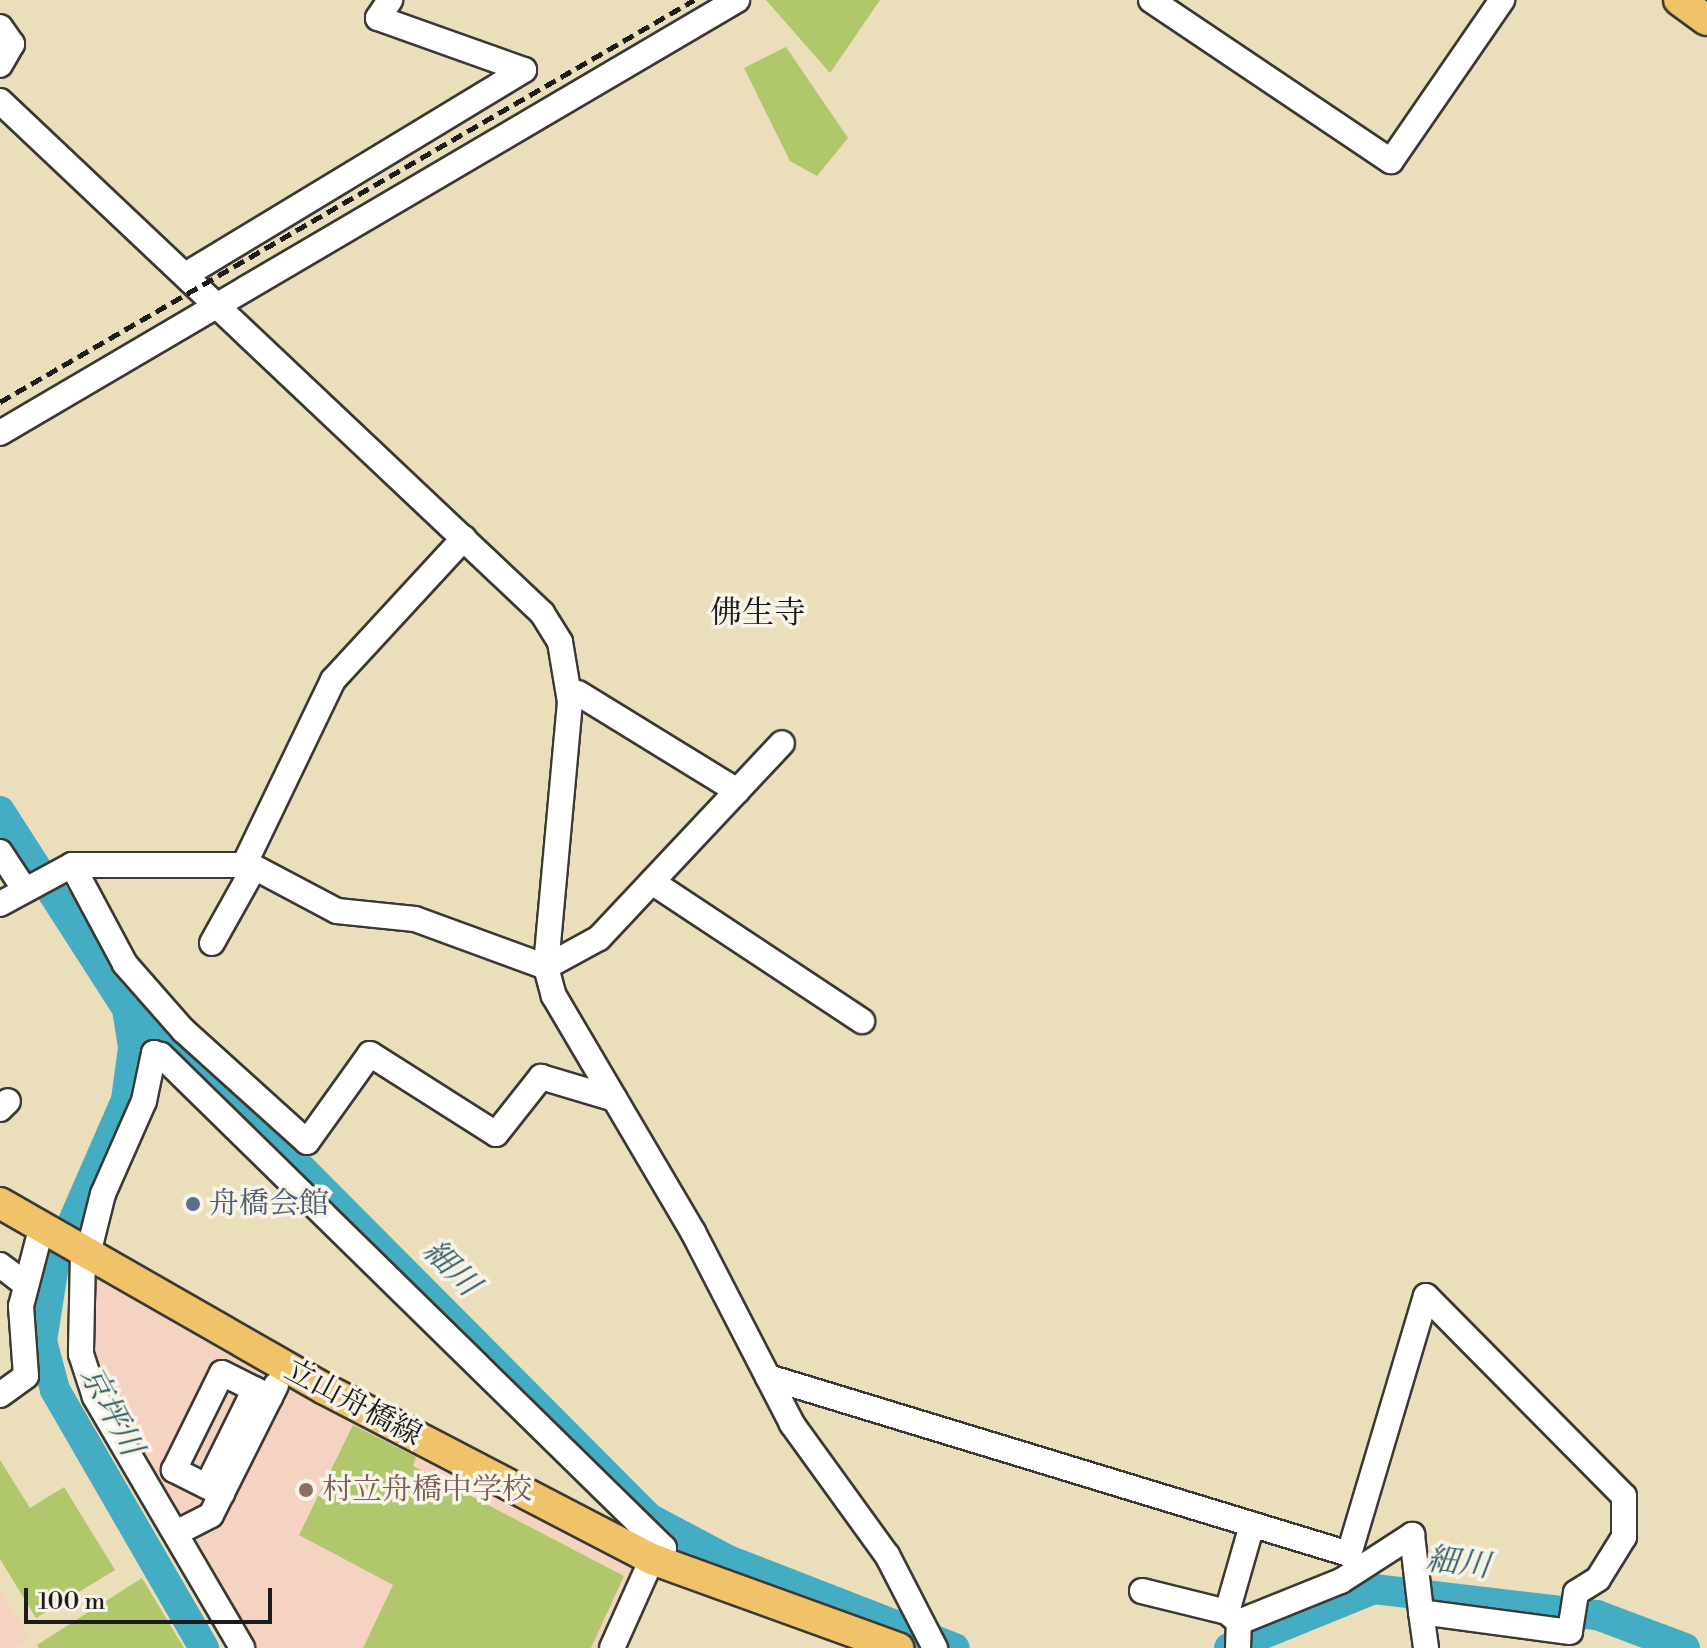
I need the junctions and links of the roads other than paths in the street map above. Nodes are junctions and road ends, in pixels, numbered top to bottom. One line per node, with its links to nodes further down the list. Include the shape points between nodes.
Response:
1 (390, 0): 10 (street, via 378,18 524,70)
2 (737, 0): 11 (street)
3 (1151, 0): 4 (street, via 1391,161)
4 (1502, 0)
5 (1679, 0): 6 (main road)
6 (1707, 20)
7 (0, 27): 8 (street, via 12,44)
8 (0, 65)
9 (0, 101): 10 (street)
10 (187, 274): 11 (street)
11 (217, 304): 12 (street); 13 (street)
12 (0, 433)
13 (464, 538): 19 (street, via 333,680); 24 (street, via 542,613 560,642 570,702)
14 (578, 693): 16 (street)
15 (782, 743): 16 (street)
16 (737, 791): 20 (street)
17 (0, 852): 21 (street)
18 (72, 865): 19 (street); 21 (street); 26 (street, via 125,964 183,1030 307,1142 370,1054 496,1134 541,1077)
19 (249, 866): 23 (street); 24 (street, via 337,911 415,919)
20 (652, 882): 24 (street, via 599,938); 25 (street)
21 (23, 887): 22 (street)
22 (0, 904)
23 (212, 943)
24 (546, 967): 26 (street)
25 (862, 1021)
26 (615, 1099): 33 (street)
27 (0, 1203): 28 (main road, 立山舟橋線)
28 (41, 1229): 29 (main road, 立山舟橋線); 31 (street)
29 (85, 1257): 32 (main road, 立山舟橋線); 38 (street, via 77,1301 85,1369); 39 (street, via 103,1194 144,1101 154,1053 161,1055 664,1548)
30 (0, 1265): 31 (street)
31 (24, 1283): 35 (street, via 26,1376)
32 (285, 1367): 34 (street); 39 (main road, 立山舟橋線)
33 (768, 1377): 37 (street); 46 (street, via 922,1617)
34 (262, 1393): 36 (street); 36 (street, via 222,1373 174,1470)
35 (0, 1395)
36 (214, 1490): 38 (street, via 211,1515)
37 (1252, 1525): 41 (street, via 1349,1554 1426,1296 1624,1496 1624,1537 1598,1579 1576,1593 1570,1632); 42 (street)
38 (176, 1533): 43 (street)
39 (657, 1561): 44 (street); 45 (main road, 立山舟橋線)
40 (1142, 1591): 42 (street)
41 (1421, 1612): 42 (street, via 1412,1535 1341,1581); 48 (street)
42 (1233, 1617): 47 (street)
43 (242, 1648)
44 (612, 1648)
45 (898, 1648)
46 (935, 1648)
47 (1238, 1648)
48 (1426, 1648)

